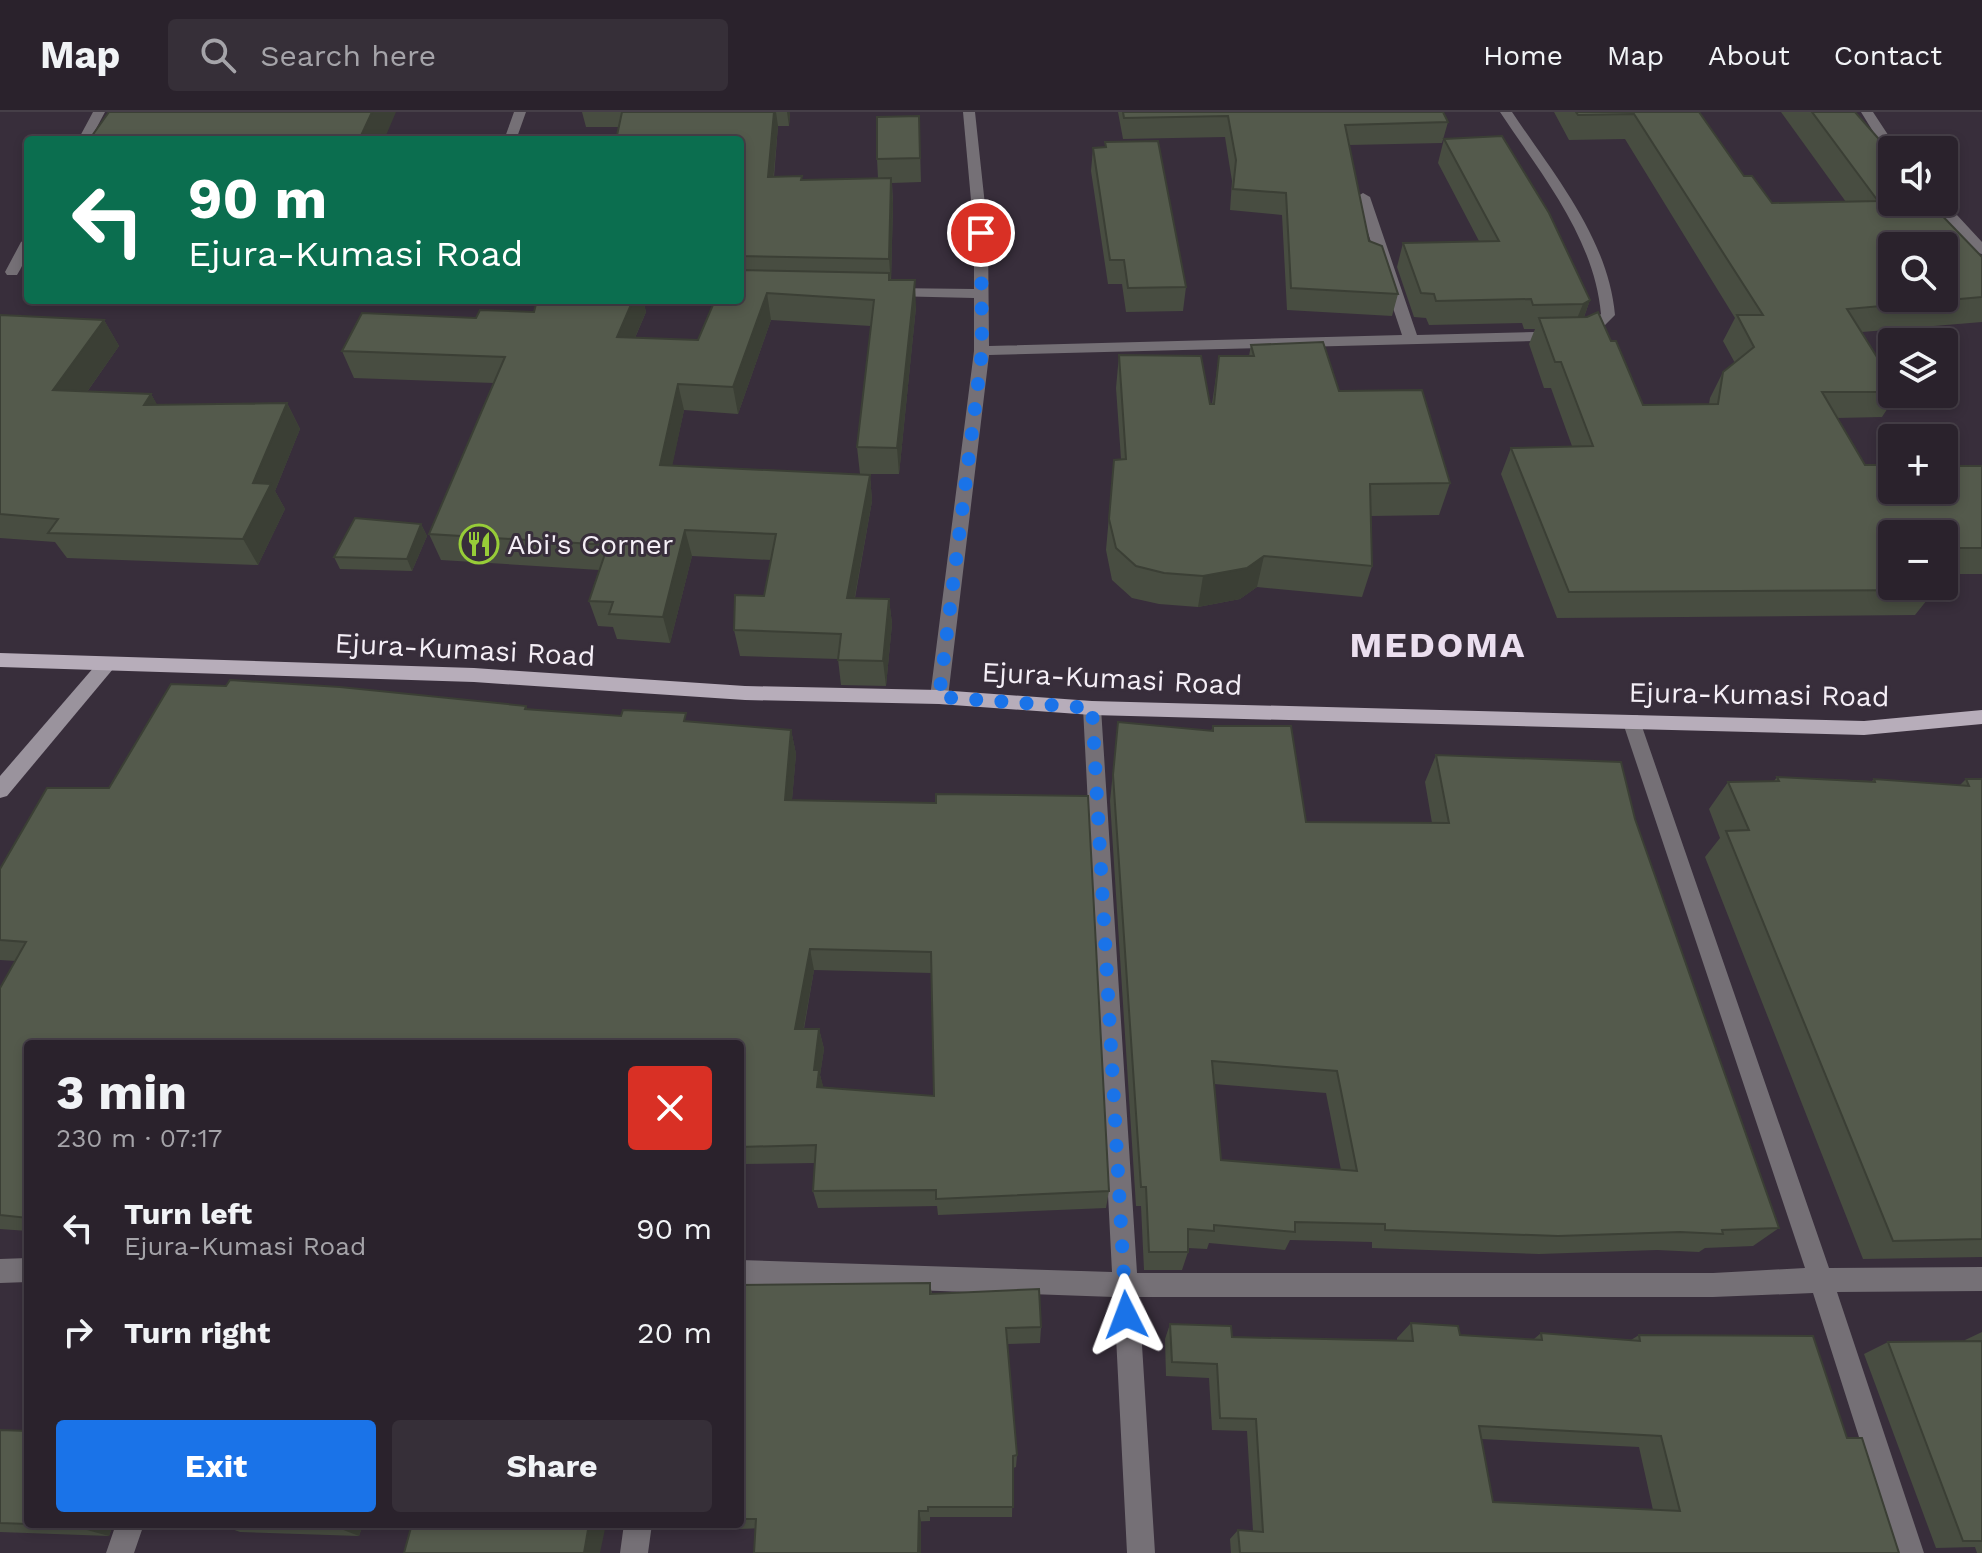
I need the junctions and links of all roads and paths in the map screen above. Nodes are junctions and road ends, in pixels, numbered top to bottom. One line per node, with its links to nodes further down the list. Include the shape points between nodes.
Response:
1 (99, 112): 6 (street)
2 (520, 112): 7 (street)
3 (969, 112): 15 (street)
4 (1506, 112): 16 (street, via 1597,258 1608,315 1576,335)
5 (1867, 112): 8 (street)
6 (86, 136)
7 (511, 136)
8 (1882, 136)
9 (1363, 197): 16 (street)
10 (1950, 216): 12 (street)
11 (24, 250): 13 (street)
12 (1982, 250)
13 (13, 271)
14 (876, 292): 15 (street)
15 (982, 294): 17 (street)
16 (1411, 339): 17 (street)
17 (982, 351): 20 (street)
18 (0, 660): 19 (main road, Ejura-Kumasi Road)
19 (107, 664): 20 (main road, Ejura-Kumasi Road); 24 (street)
20 (939, 697): 21 (main road, Ejura-Kumasi Road)
21 (1092, 708): 23 (main road, Ejura-Kumasi Road); 30 (street)
22 (1982, 717): 23 (main road, Ejura-Kumasi Road, via 1864,728)
23 (1631, 720): 29 (street)
24 (0, 790)
25 (24, 1270): 26 (street)
26 (0, 1271)
27 (744, 1272): 30 (street)
28 (1982, 1279): 29 (street)
29 (1821, 1280): 30 (street, via 1713,1285); 36 (street)
30 (1124, 1285): 35 (street)
31 (129, 1528): 33 (street)
32 (637, 1528): 34 (street)
33 (120, 1553)
34 (634, 1553)
35 (1141, 1553)
36 (1910, 1553)

